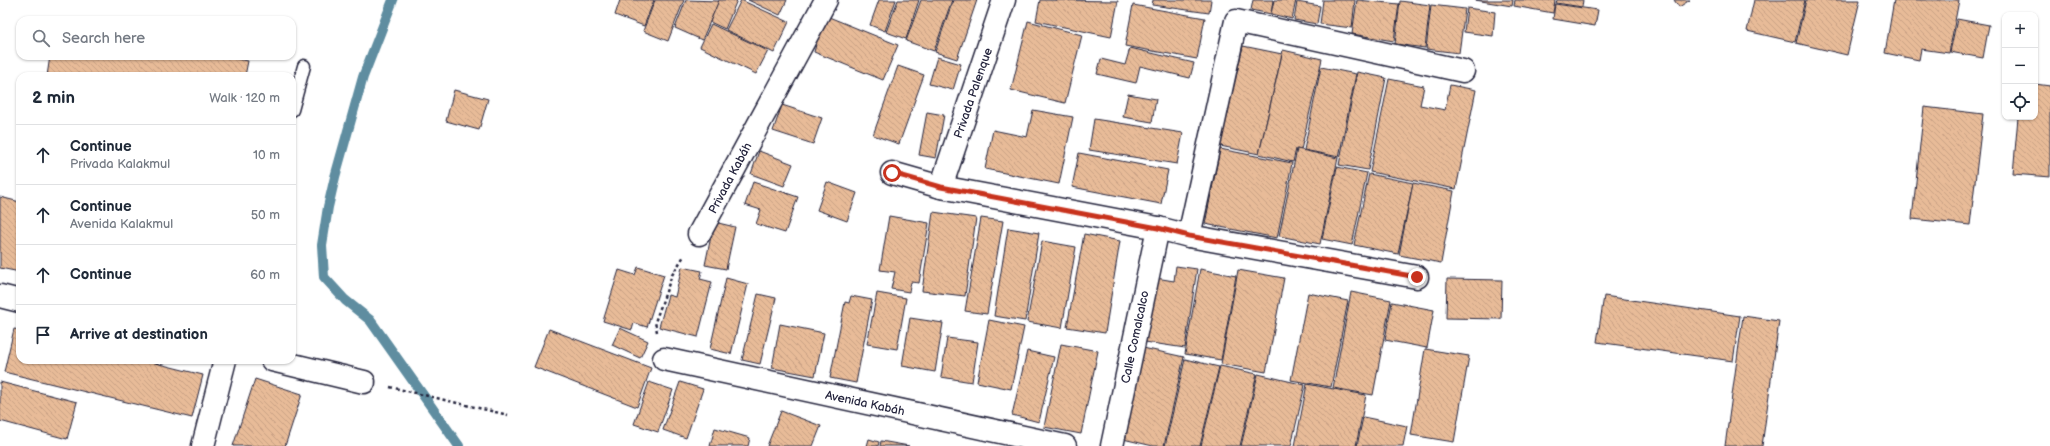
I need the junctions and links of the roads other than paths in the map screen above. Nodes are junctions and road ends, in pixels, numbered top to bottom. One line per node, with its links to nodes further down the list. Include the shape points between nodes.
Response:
1 (826, 0): 9 (street, Privada Kabáh)
2 (1004, 0): 7 (street, Privada Palenque)
3 (304, 66): 5 (lane)
4 (1462, 71): 10 (street, via 1236,21)
5 (296, 95)
6 (892, 173): 7 (street)
7 (941, 187): 8 (street)
8 (1158, 228): 10 (street); 20 (street, Calle Comalcalco)
9 (699, 234)
10 (1189, 236): 11 (street)
11 (1417, 277)
12 (0, 296): 13 (street)
13 (16, 300)
14 (664, 359): 19 (street, Avenida Kabáh)
15 (224, 364): 18 (street)
16 (289, 364): 17 (street)
17 (374, 384)
18 (203, 446)
19 (1065, 446)
20 (1112, 446)

